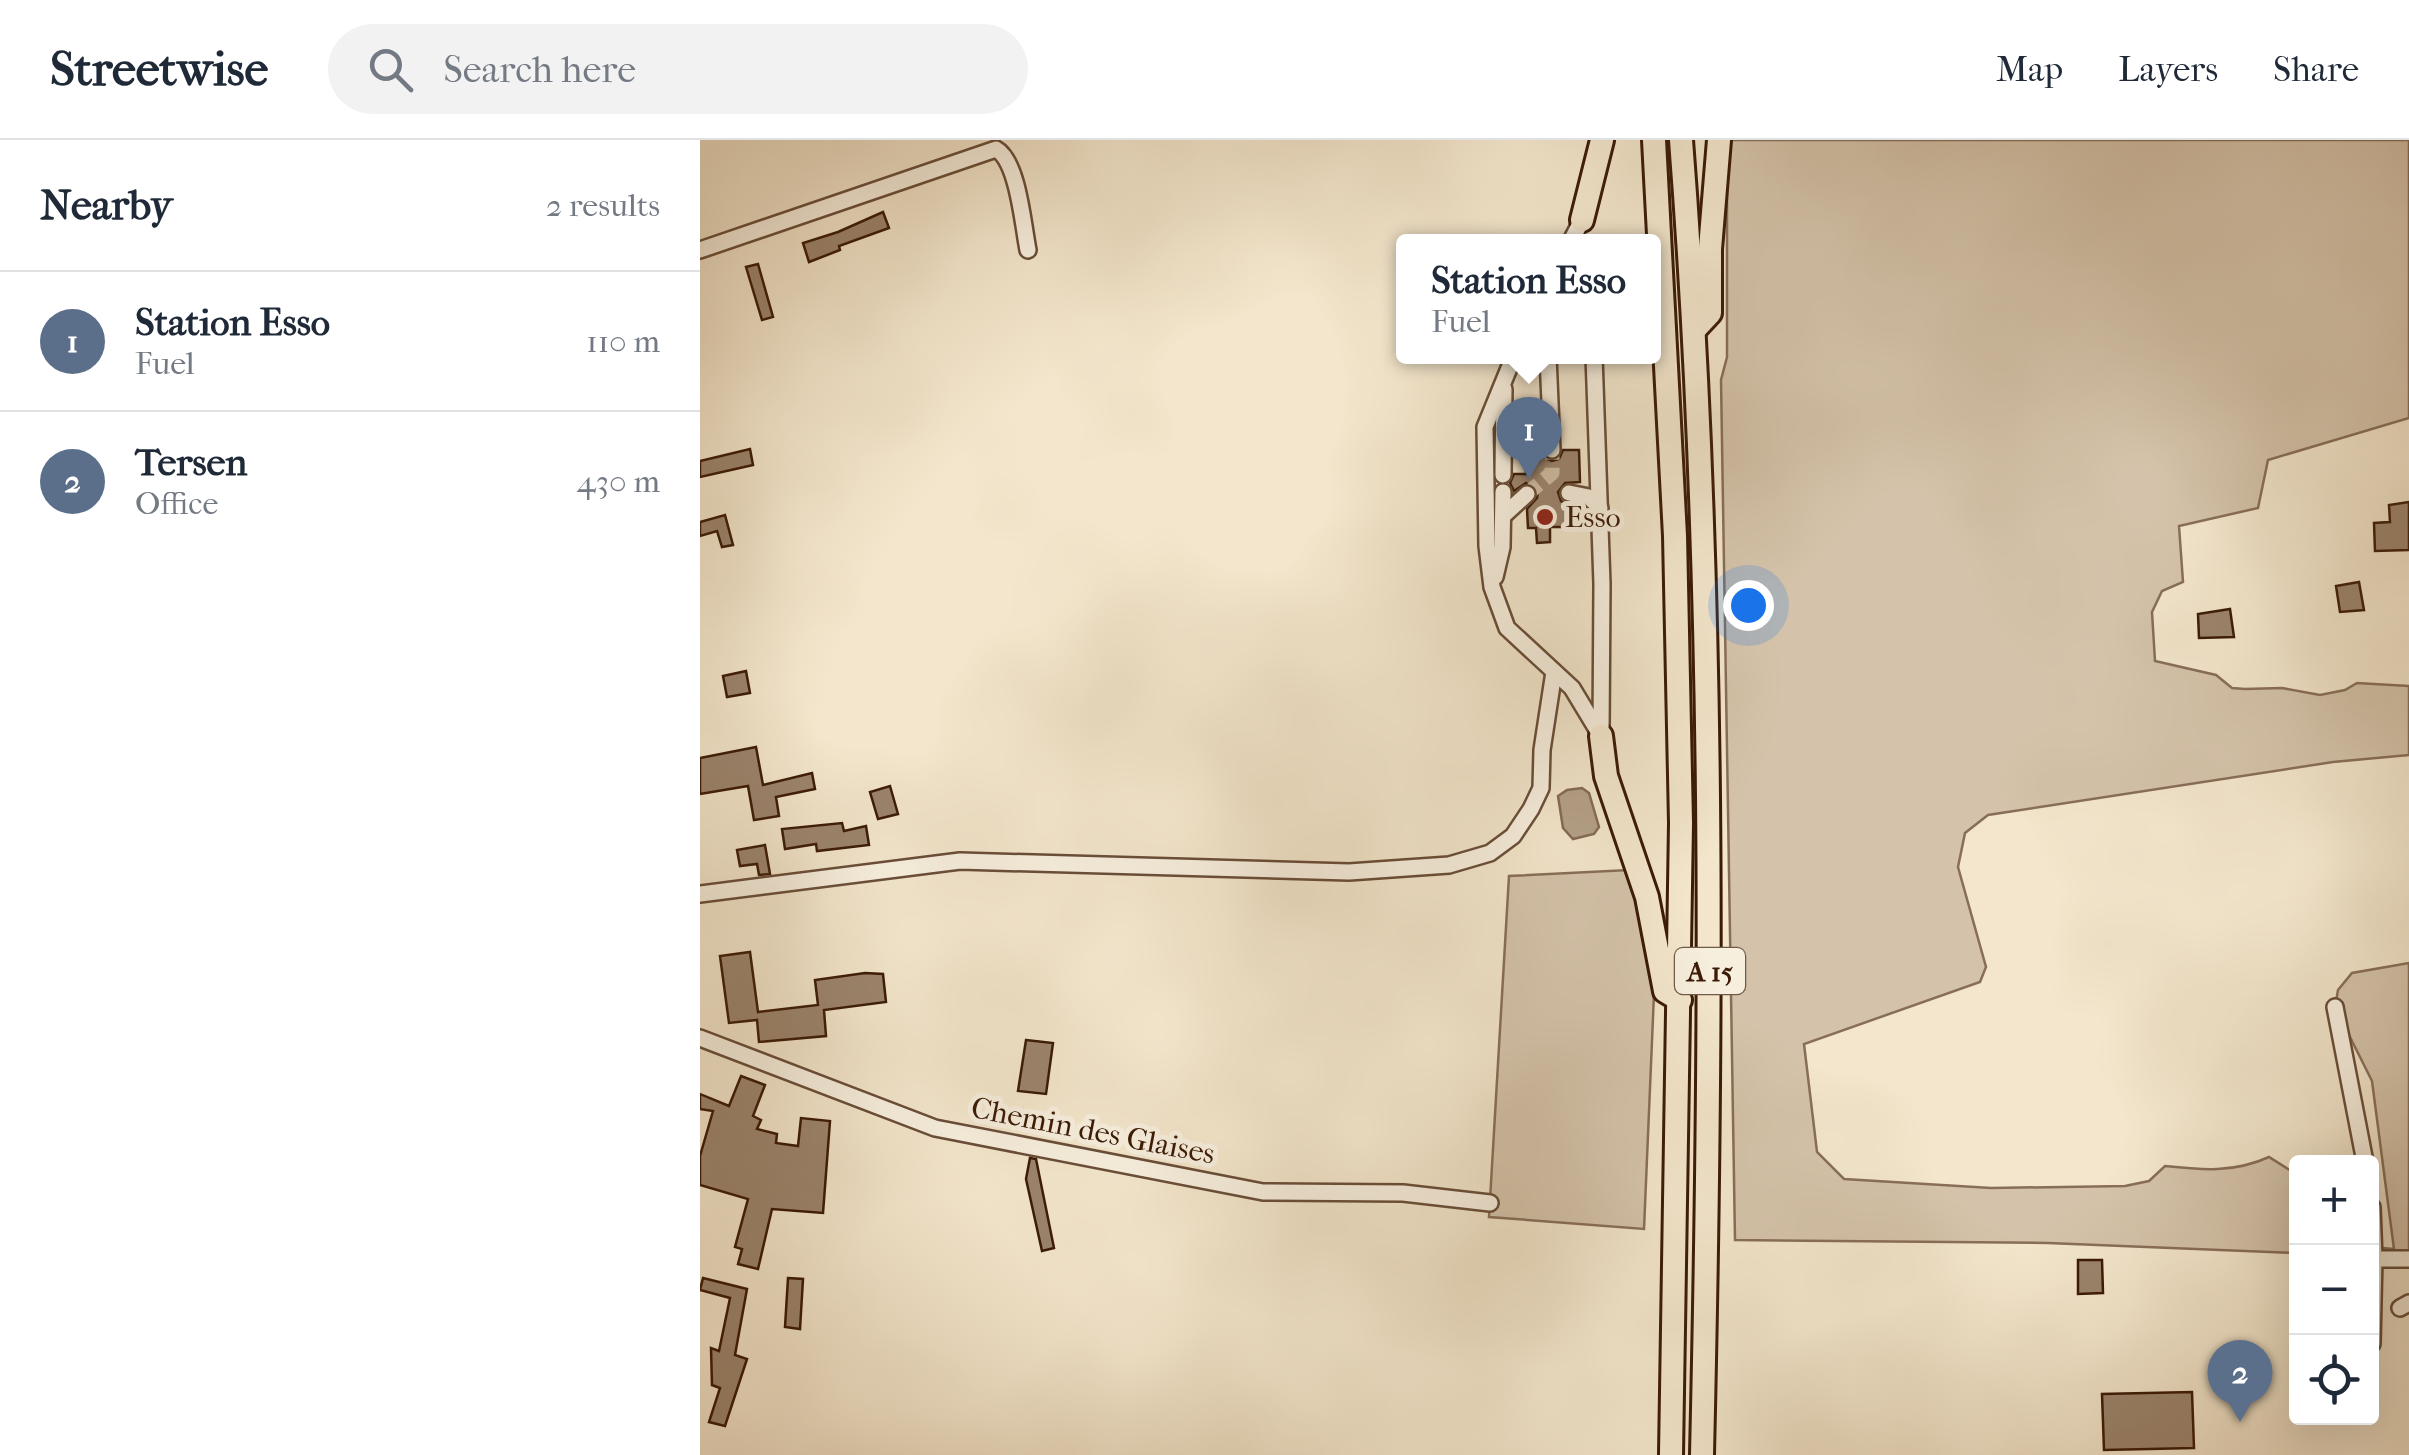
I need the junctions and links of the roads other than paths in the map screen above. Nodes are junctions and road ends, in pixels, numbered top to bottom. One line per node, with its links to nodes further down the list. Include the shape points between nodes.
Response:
1 (1602, 140): 5 (highway)
2 (1654, 140): 6 (highway, A 15)
3 (1681, 140): 10 (highway, A 15)
4 (1719, 140): 10 (highway, via 1710,313)
5 (1578, 234)
6 (1659, 234)
7 (700, 250): 8 (street, via 996,148 1012,170)
8 (1028, 250)
9 (1661, 272): 26 (highway, A 15, via 1675,536)
10 (1696, 328): 34 (highway, A 15, via 1710,750)
11 (1510, 364): 14 (street)
12 (1548, 364): 15 (street)
13 (1594, 364): 20 (street)
14 (1505, 375): 16 (street); 22 (street, via 1485,427)
15 (1552, 450)
16 (1503, 475)
17 (1503, 492): 21 (street)
18 (1569, 493): 20 (street, via 1589,497)
19 (1527, 494): 21 (street)
20 (1600, 508): 24 (street)
21 (1504, 515): 22 (street)
22 (1492, 588): 23 (street, via 1507,628)
23 (1554, 672): 24 (street, via 1572,688); 25 (street, via 1541,788 1513,836 1490,853 1449,865 1349,872 960,862)
24 (1601, 736): 26 (highway, via 1606,776 1647,896 1665,991)
25 (700, 894)
26 (1680, 1000): 33 (highway, A 15)
27 (2335, 1007): 29 (street)
28 (700, 1038): 30 (street, Chemin des Glaises, via 936,1128 1263,1192 1403,1193)
29 (2364, 1155)
30 (1490, 1203)
31 (2379, 1259): 32 (street)
32 (2409, 1259)
33 (1671, 1455)
34 (1702, 1455)

